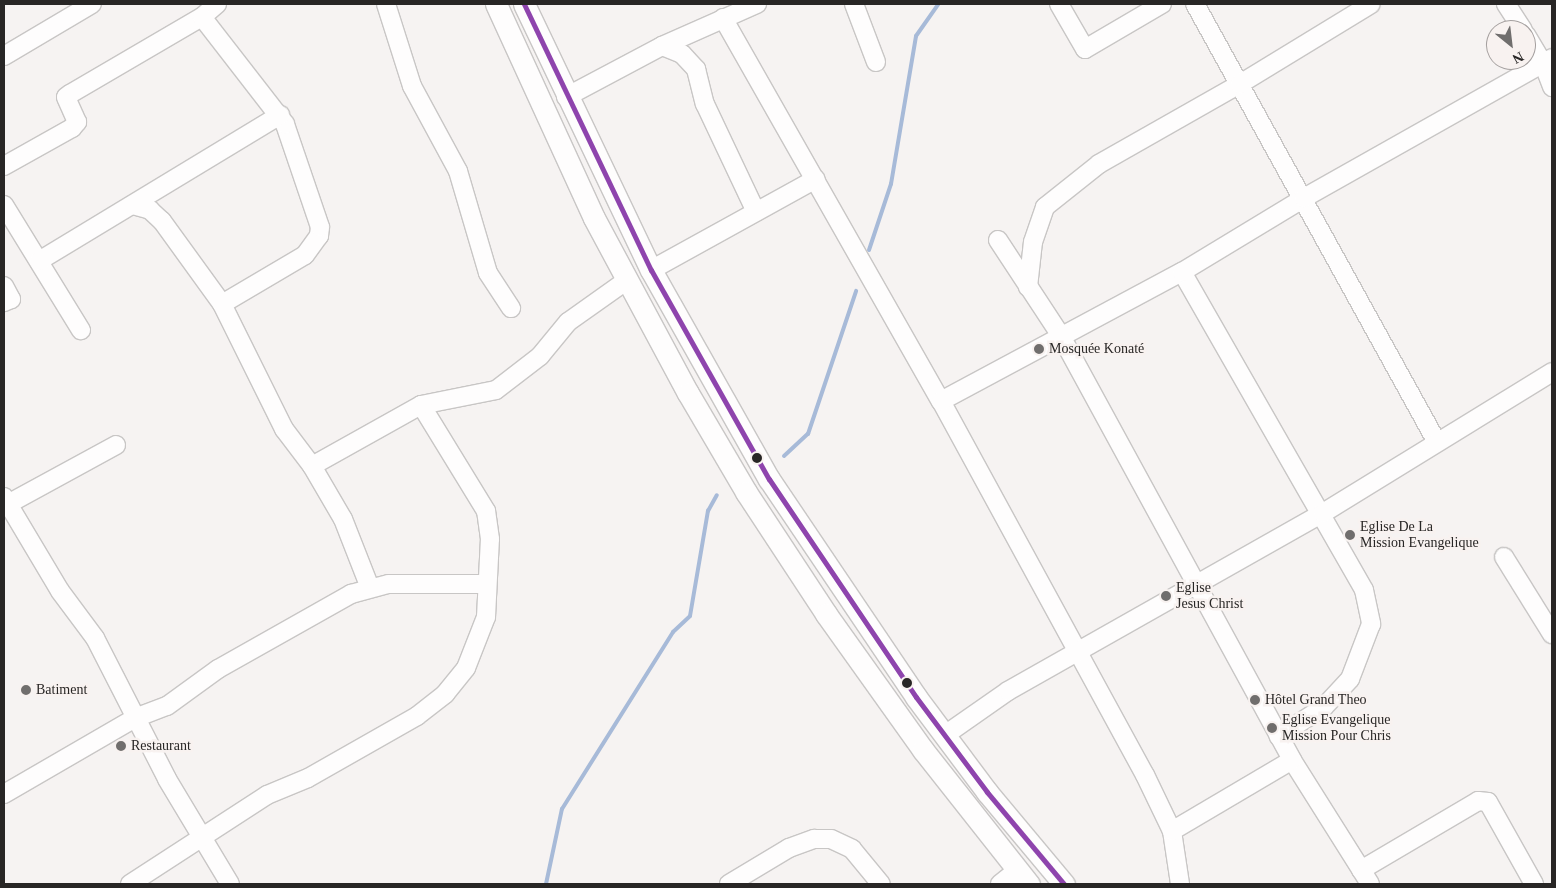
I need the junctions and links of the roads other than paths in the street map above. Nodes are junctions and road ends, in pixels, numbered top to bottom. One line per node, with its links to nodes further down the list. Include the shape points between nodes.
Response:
1 (92, 4): 19 (street)
2 (217, 4): 14 (street)
3 (386, 4): 41 (street, via 412,86 458,171 488,273)
4 (496, 4): 36 (main road, via 544,116)
5 (524, 4): 24 (main road)
6 (757, 4): 15 (street)
7 (854, 4): 21 (street)
8 (1059, 4): 9 (street, via 1085,49)
9 (1162, 4)
10 (1195, 4): 22 (street)
11 (1371, 4): 13 (street)
12 (1506, 4): 16 (street)
13 (1351, 9): 22 (street)
14 (202, 17): 25 (street); 26 (street, via 66,97 76,122 72,128)
15 (723, 18): 17 (street); 27 (street)
16 (1516, 20)
17 (662, 46): 24 (street); 31 (street, via 682,54 696,68 706,104)
18 (1536, 46): 20 (street)
19 (4, 56)
20 (1548, 60): 23 (street); 28 (street)
21 (876, 62)
22 (1240, 84): 28 (street); 38 (street, via 1099,164 1045,207 1033,242)
23 (1552, 87)
24 (566, 97): 34 (main road)
25 (280, 115): 30 (street); 40 (street, via 318,220 319,236 305,255)
26 (4, 166)
27 (816, 179): 31 (street); 45 (street)
28 (1304, 198): 35 (street); 47 (street)
29 (4, 205): 33 (street)
30 (133, 205): 33 (street); 40 (street, via 150,210 162,221)
31 (756, 212): 34 (street)
32 (998, 240): 38 (street)
33 (39, 261): 42 (street)
34 (651, 270): 59 (main road, via 769,479)
35 (1182, 272): 43 (street); 51 (street)
36 (627, 280): 46 (street, via 568,322 540,356 496,390); 65 (main road, via 692,401 820,606 923,750)
37 (4, 286): 39 (street, via 11,300)
38 (1028, 287): 43 (street)
39 (4, 302)
40 (222, 304): 49 (street, via 284,429)
41 (511, 308)
42 (81, 330)
43 (1061, 336): 45 (street); 54 (street)
44 (1552, 372): 47 (street)
45 (941, 401): 57 (street)
46 (421, 404): 49 (street); 53 (street, via 486,511 490,539)
47 (1436, 441): 51 (street)
48 (116, 444): 50 (street)
49 (312, 466): 55 (street, via 343,519)
50 (6, 500): 58 (street, via 60,591 95,638)
51 (1323, 513): 54 (street); 60 (street, via 1364,590 1371,624 1350,679 1324,707)
52 (1504, 557): 56 (street)
53 (486, 584): 55 (street, via 389,584); 64 (street, via 486,617 478,642 466,668 445,694 417,716 308,778 267,795)
54 (1196, 584): 57 (street); 60 (street)
55 (370, 588): 58 (street, via 324,606 218,668 167,706)
56 (1552, 634)
57 (1079, 651): 59 (street, via 1008,692); 63 (street)
58 (136, 718): 62 (street); 64 (street)
59 (945, 735): 72 (main road, via 987,792)
60 (1279, 736): 61 (street)
61 (1292, 760): 63 (street); 66 (street)
62 (4, 794)
63 (1172, 831): 73 (street)
64 (201, 837): 67 (street); 68 (street)
65 (1023, 877): 71 (street)
66 (1365, 877): 74 (street, via 1478,801 1488,802)
67 (130, 884)
68 (230, 884)
69 (729, 884): 70 (street, via 789,848 814,839 832,839 852,849)
70 (881, 884)
71 (1000, 884)
72 (1064, 884)
73 (1180, 884)
74 (1534, 884)

